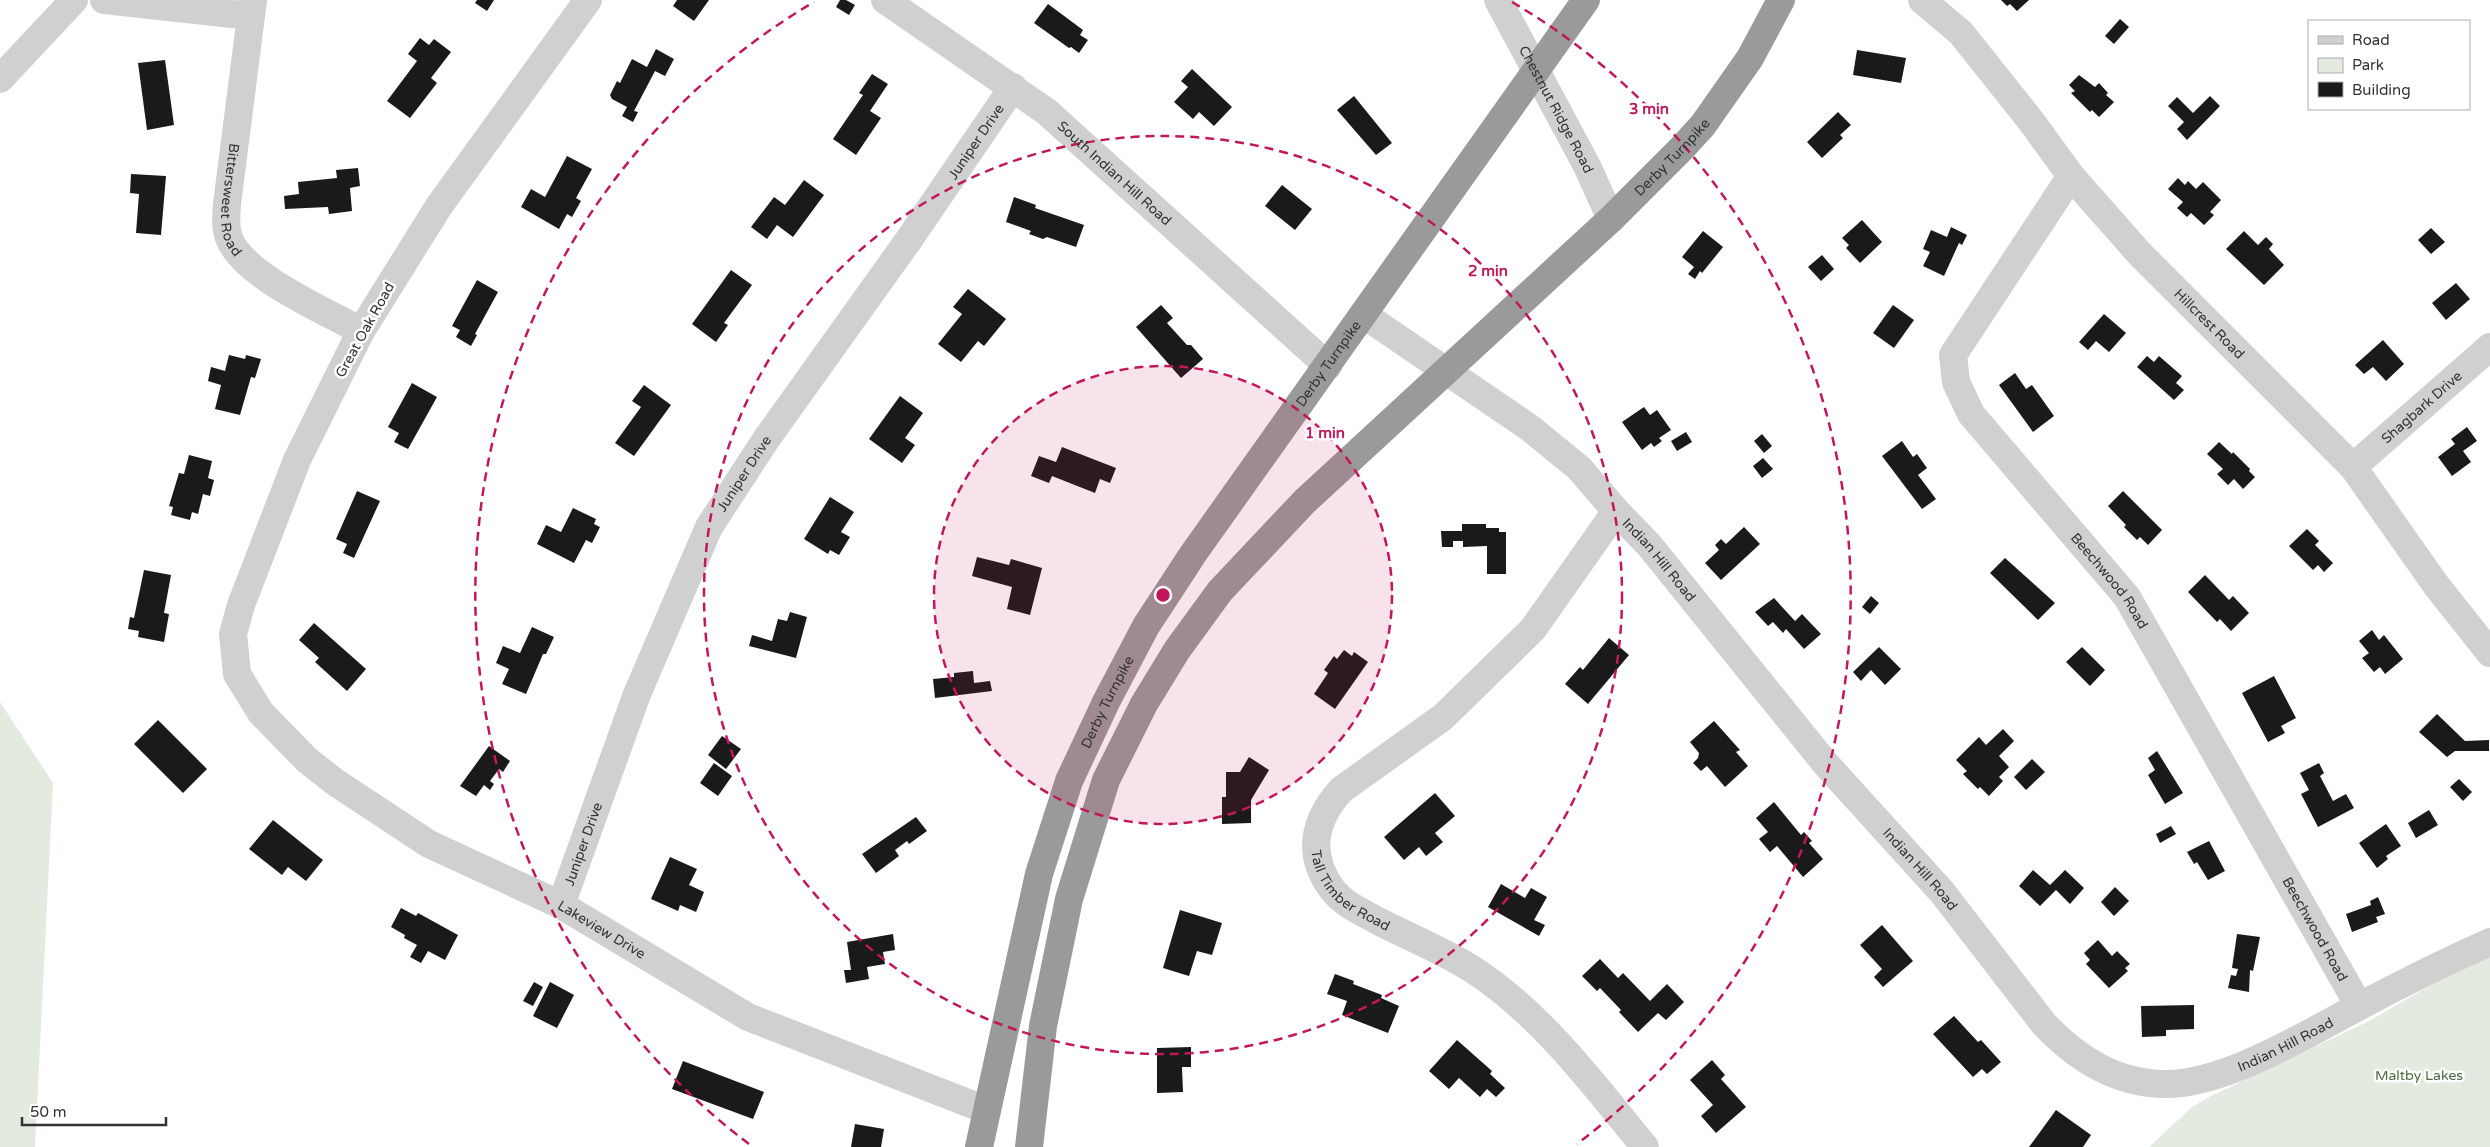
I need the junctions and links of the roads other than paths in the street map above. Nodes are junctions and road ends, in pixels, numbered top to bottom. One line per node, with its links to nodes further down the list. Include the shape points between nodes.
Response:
1 (74, 0): 11 (street)
2 (104, 0): 9 (street)
3 (588, 0): 16 (street, Great Oak Road, via 438,206)
4 (885, 0): 12 (street, South Indian Hill Road)
5 (1498, 0): 10 (street, Chestnut Ridge Road)
6 (1586, 0): 10 (highway, Derby Turnpike)
7 (1781, 0): 14 (highway, Derby Turnpike, via 1750,58 1703,125)
8 (1922, 0): 13 (street, Hillcrest Road, via 1961,34)
9 (252, 8): 16 (street, Bittersweet Road, via 227,204 228,237 241,256 266,278)
10 (1536, 72): 14 (street, Chestnut Ridge Road, via 1587,166); 15 (highway, Derby Turnpike)
11 (0, 79)
12 (1013, 87): 18 (street, South Indian Hill Road, via 1047,112); 24 (street, Juniper Drive, via 908,241 766,438 709,527 636,694)
13 (2071, 176): 20 (street, Hillcrest Road, via 2139,253); 26 (street, Beechwood Road, via 1953,355 1956,382 1971,414 2127,597)
14 (1611, 220): 19 (highway, Derby Turnpike)
15 (1364, 315): 18 (highway, Derby Turnpike); 19 (street, Derby Turnpike)
16 (361, 331): 23 (street, Great Oak Road, via 297,460 236,620 232,634 234,661)
17 (2490, 347): 20 (street, Shagbark Drive)
18 (1328, 366): 27 (highway, Derby Turnpike, via 1193,554 1146,626 1069,781 1039,874)
19 (1444, 371): 21 (street, Indian Hill Road, via 1562,451); 29 (highway, Derby Turnpike, via 1305,501 1220,591 1177,650 1144,704 1106,780 1068,899 1043,1026)
20 (2353, 467): 22 (street, Hillcrest Road, via 2436,585)
21 (1616, 511): 26 (street, Indian Hill Road, via 1649,545 1825,762 1942,892 2044,1024 2082,1059 2126,1079 2167,1084 2189,1082 2233,1069); 30 (street, Tall Timber Road, via 1533,629 1443,717 1341,790 1325,811 1315,849 1332,889 1348,905 1448,955 1526,1009)
22 (2490, 653)
23 (249, 696): 24 (street, Lakeview Drive, via 281,735 335,782 429,844)
24 (561, 905): 27 (street, Lakeview Drive, via 748,1017)
25 (2490, 942): 26 (street, Indian Hill Road)
26 (2359, 1006)
27 (986, 1110): 28 (highway, Derby Turnpike)
28 (979, 1147)
29 (1029, 1147)
30 (1646, 1147)

